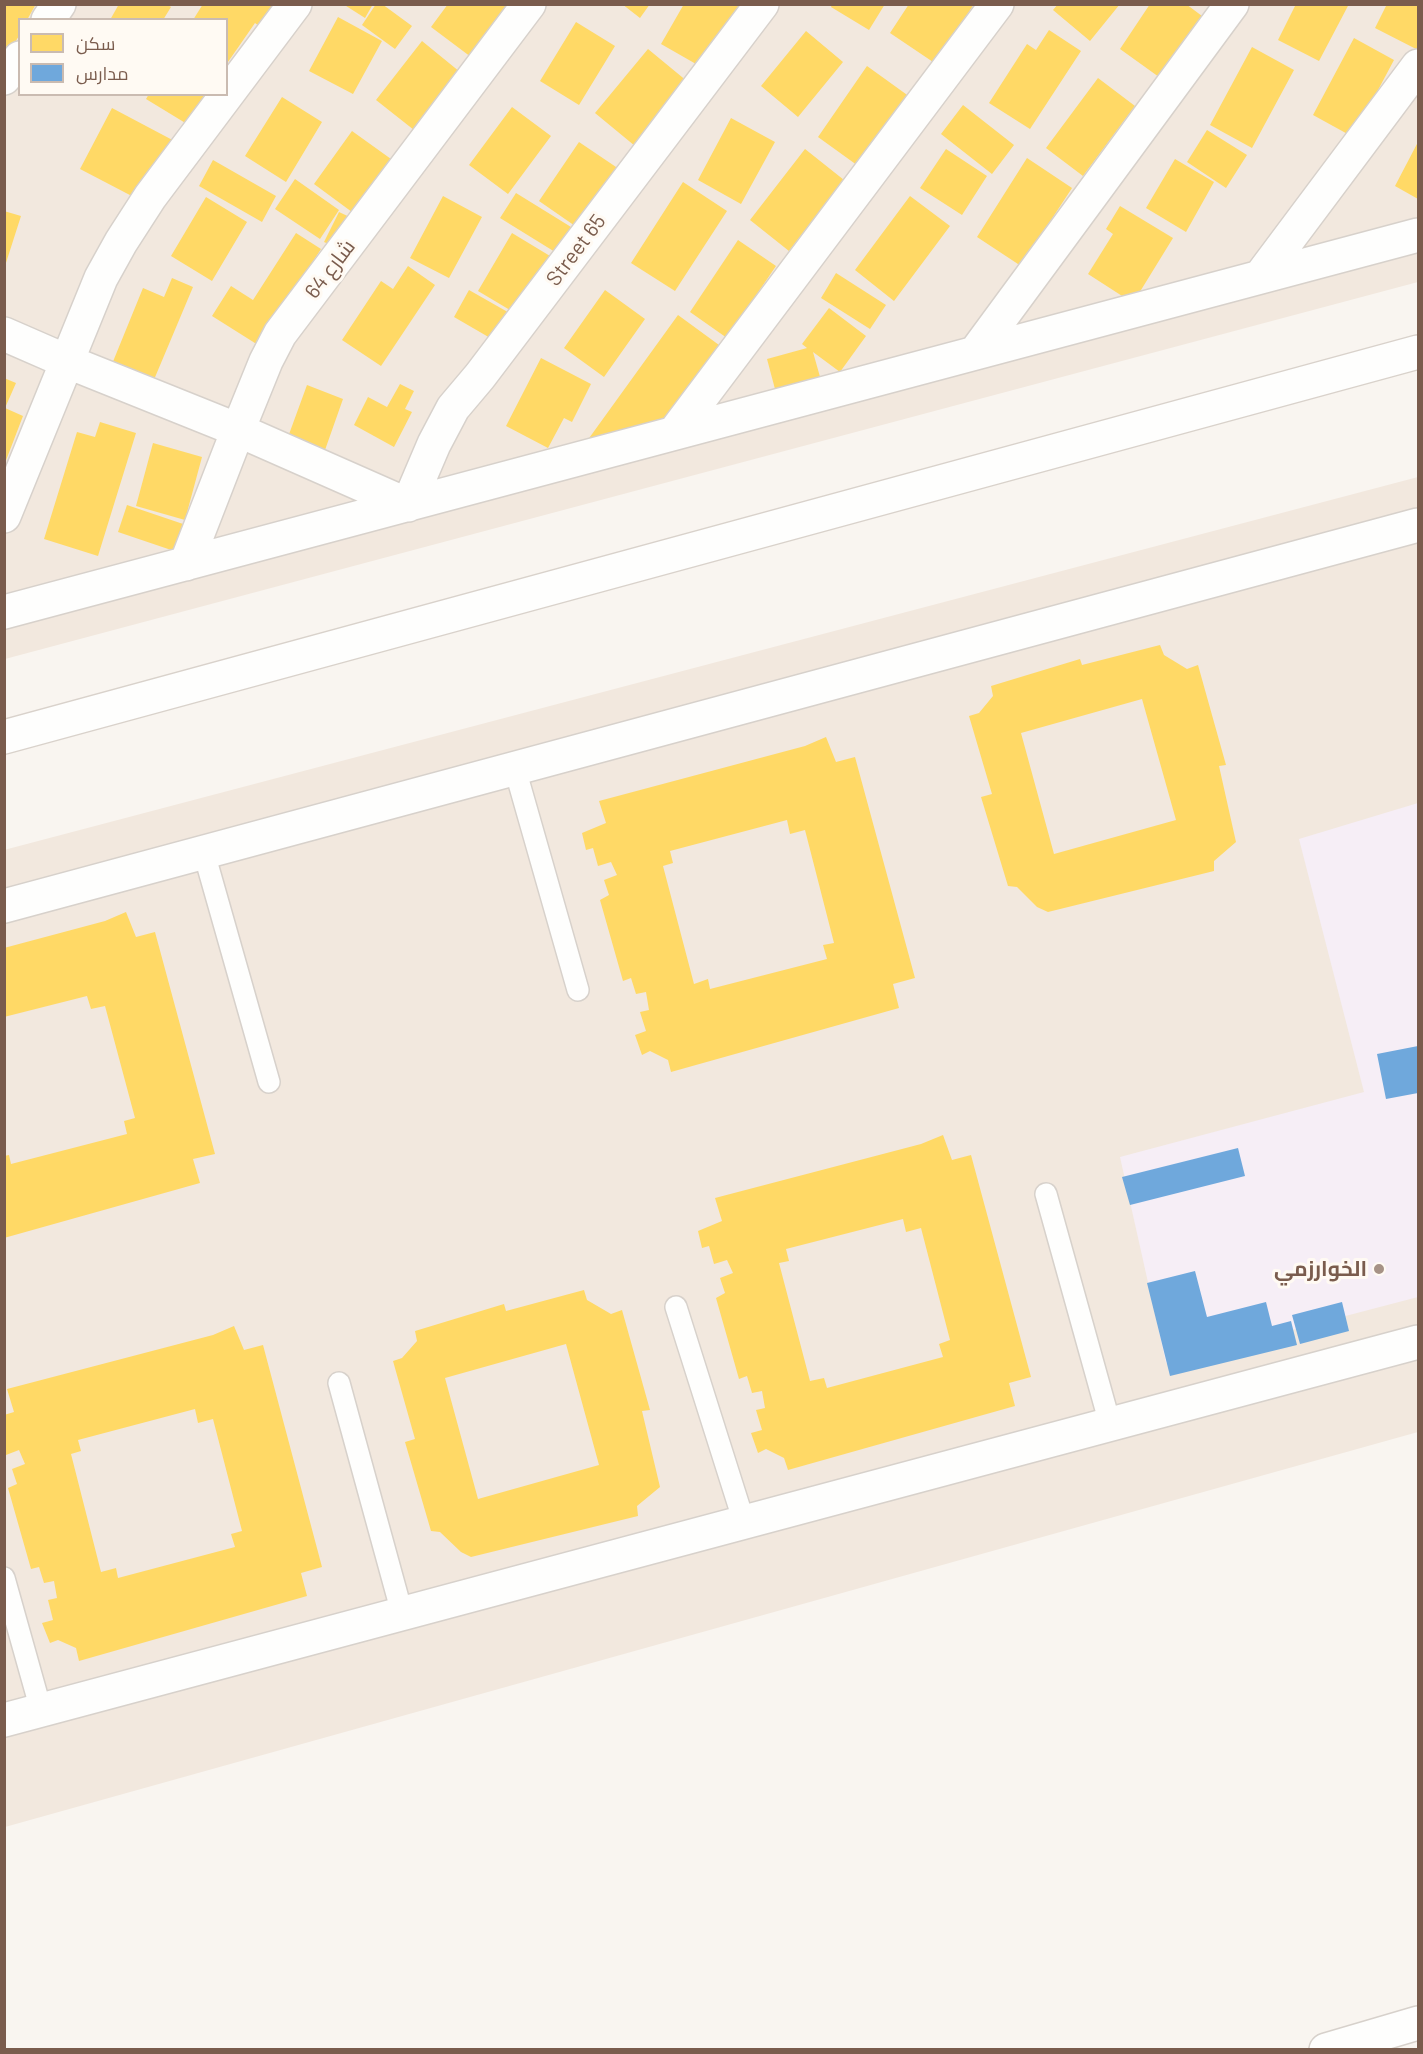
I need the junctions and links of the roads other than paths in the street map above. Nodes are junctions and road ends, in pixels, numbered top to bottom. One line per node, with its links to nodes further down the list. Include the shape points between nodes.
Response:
1 (60, 4): 7 (street)
2 (295, 4): 11 (street)
3 (529, 4): 19 (street, شارع 64, via 280,334)
4 (762, 4): 21 (street, Street 65, via 453,408)
5 (997, 4): 20 (street)
6 (1232, 4): 17 (street)
7 (50, 18)
8 (18, 60): 10 (street)
9 (1419, 66): 14 (street)
10 (4, 78)
11 (228, 93)
12 (226, 96): 18 (street, via 121,242 101,278)
13 (1419, 234): 14 (street)
14 (1260, 277): 17 (street)
15 (4, 334): 18 (street)
16 (1419, 352): 26 (street)
17 (975, 353): 20 (street)
18 (66, 362): 19 (street); 22 (street)
19 (237, 430): 21 (street); 24 (street, شارع 64)
20 (675, 432): 21 (street)
21 (408, 505): 24 (street)
22 (4, 516)
23 (1419, 525): 27 (street)
24 (186, 564): 25 (street)
25 (4, 612)
26 (4, 737)
27 (515, 768): 28 (street); 30 (lane)
28 (204, 853): 29 (street); 31 (lane)
29 (4, 906)
30 (578, 990)
31 (269, 1082)
32 (1046, 1194): 36 (lane)
33 (676, 1307): 37 (lane)
34 (1419, 1342): 36 (street)
35 (339, 1383): 39 (lane)
36 (1110, 1424): 37 (street)
37 (744, 1522): 39 (street)
38 (4, 1578): 40 (lane)
39 (402, 1613): 40 (street)
40 (41, 1710): 41 (street)
41 (4, 1720)
42 (1419, 2023): 43 (street)
43 (1326, 2049)

